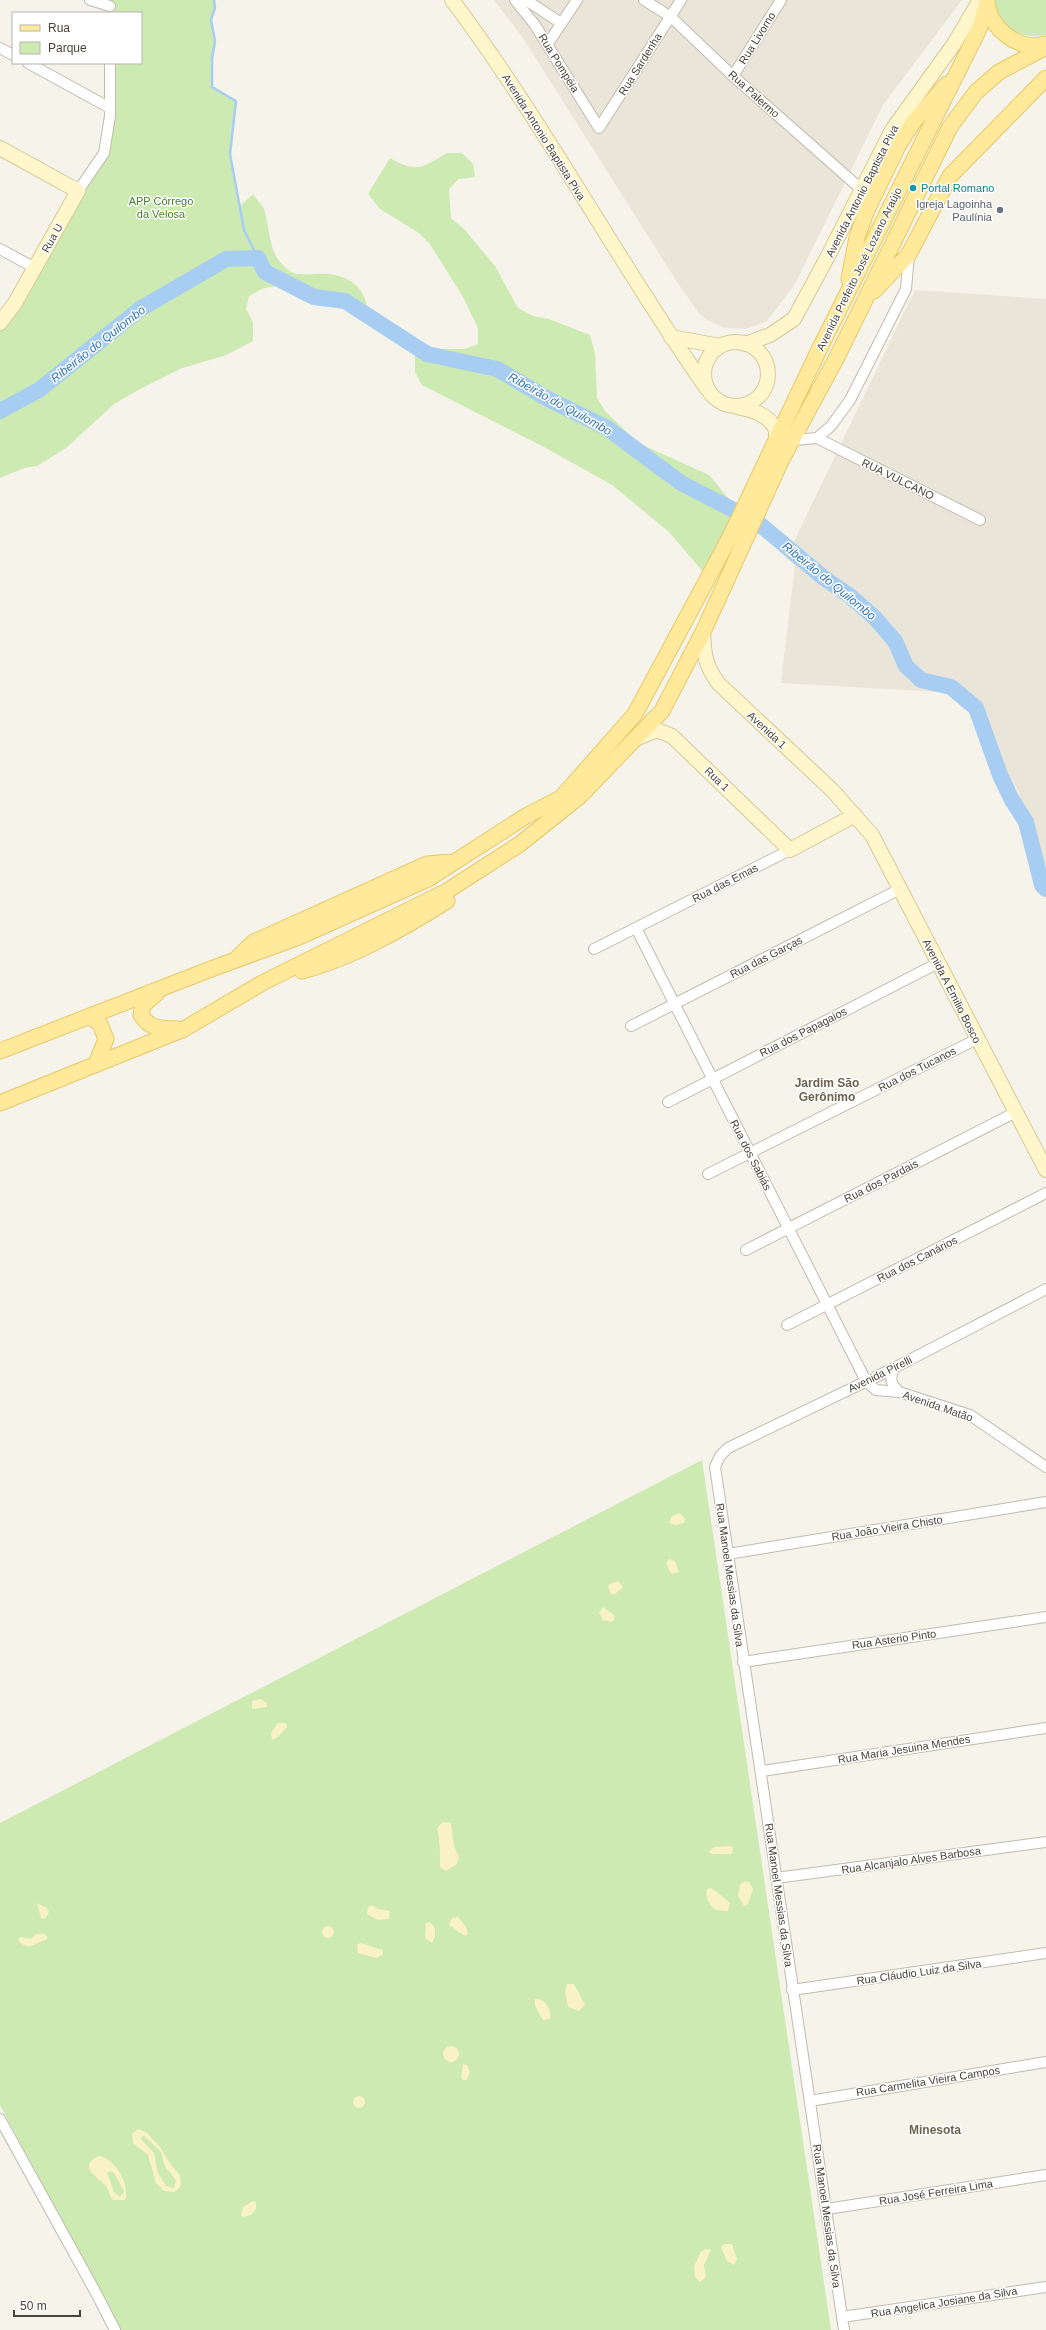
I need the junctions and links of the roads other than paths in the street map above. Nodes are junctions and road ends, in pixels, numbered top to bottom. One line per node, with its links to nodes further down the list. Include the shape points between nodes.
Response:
1 (90, 0): 10 (street)
2 (452, 0): 31 (main road, Avenida Antonio Baptista Piva, via 504,73)
3 (515, 0): 13 (street, Rua Pompéia)
4 (526, 0): 12 (street, Rua Pompéia)
5 (577, 0): 12 (street)
6 (644, 0): 11 (street, Rua Palermo)
7 (681, 0): 11 (street, Rua Sardenha)
8 (781, 0): 19 (street, Rua Livorno)
9 (984, 1): 14 (main road, via 1004,34 1029,45); 24 (main road, Avenida Antonio Baptista Piva, via 892,130); 38 (main road, Avenida Prefeito José Lozano Araújo, via 980,27 955,76 924,108 899,144 866,212 857,237 846,295)
10 (110, 6)
11 (670, 17): 19 (street, Rua Palermo); 22 (street, Rua Sardenha)
12 (561, 23): 13 (street)
13 (547, 45): 22 (street, Rua Pompéia)
14 (1046, 45): 29 (main road, Avenida Prefeito José Lozano Araújo, via 999,72 965,104 950,127)
15 (0, 48): 16 (street)
16 (12, 54)
17 (30, 64): 21 (street)
18 (110, 64): 21 (street)
19 (733, 76): 24 (street, Rua Palermo)
20 (1046, 78): 27 (main road, via 950,176)
21 (110, 108): 25 (street, Rua U, via 104,153)
22 (599, 128)
23 (0, 148): 25 (main road)
24 (862, 190): 32 (main road, Avenida Antonio Baptista Piva, via 794,318 770,335)
25 (78, 191): 28 (main road, Rua U)
26 (0, 249): 28 (street)
27 (909, 254): 29 (main road); 36 (street, via 906,289 850,400 831,426)
28 (35, 268): 30 (main road, Rua U, via 15,304)
29 (865, 301): 37 (main road, Avenida Prefeito José Lozano Araújo)
30 (0, 323)
31 (670, 337): 33 (main road, Avenida Antonio Baptista Piva); 34 (main road, Avenida Antonio Baptista Piva)
32 (745, 344): 33 (main road, Avenida Antonio Baptista Piva, via 737,342); 35 (main road, via 753,347 762,356 768,375 758,398 747,404)
33 (720, 346): 34 (main road, via 708,357 705,365 703,373)
34 (707, 389): 35 (main road, Avenida Antonio Baptista Piva, via 719,401)
35 (734, 406): 38 (main road, Avenida Antonio Baptista Piva, via 766,417 776,430)
36 (817, 438): 37 (street); 40 (street, RUA VULCANO)
37 (794, 440): 39 (main road, Avenida Prefeito José Lozano Araújo)
38 (776, 443): 39 (main road, Avenida Prefeito José Lozano Araújo)
39 (754, 505): 41 (main road, Avenida Prefeito José Lozano Araújo, via 746,541); 49 (main road, Avenida Prefeito José Lozano Araújo, via 731,535 635,714 561,798 526,816 428,879 298,937)
40 (980, 520)
41 (703, 632): 42 (main road, Avenida Prefeito José Lozano Araújo, via 662,711); 43 (main road, Avenida 1, via 709,672)
42 (635, 739): 44 (main road, Rua 1, via 657,730 672,736); 53 (main road, Avenida Prefeito José Lozano Araújo, via 580,796 520,844 447,891 264,982)
43 (855, 815): 44 (main road, Rua das Emas); 45 (main road, Avenida A Emilio Bosco, via 872,835)
44 (790, 850): 46 (street, Rua das Emas)
45 (900, 889): 48 (main road, Avenida A Emilio Bosco); 50 (street, Rua das Garças)
46 (636, 928): 47 (street, Rua das Emas); 50 (street, Rua dos Sabiás)
47 (594, 949)
48 (938, 963): 54 (main road, Avenida A Emilio Bosco); 57 (street, Rua dos Papagaios)
49 (160, 990): 51 (main road); 53 (main road, via 143,1004 141,1015 147,1024 159,1029)
50 (674, 1004): 52 (street, Rua das Garças); 57 (street, Rua dos Sabiás)
51 (89, 1016): 55 (main road); 56 (main road, via 100,1024 106,1038)
52 (631, 1026)
53 (184, 1029): 56 (main road, Avenida Prefeito José Lozano Araújo)
54 (977, 1039): 60 (main road, Avenida A Emilio Bosco); 61 (street, Rua dos Tucanos)
55 (0, 1051)
56 (96, 1064): 59 (main road, Avenida Prefeito José Lozano Araújo)
57 (712, 1079): 58 (street, Rua dos Papagaios); 61 (street, Rua dos Sabiás)
58 (668, 1102)
59 (0, 1103)
60 (1016, 1112): 62 (main road, Avenida A Emilio Bosco); 65 (street, Rua dos Pardais)
61 (750, 1153): 63 (street, Rua dos Tucanos); 65 (street, Rua dos Sabiás)
62 (1046, 1170)
63 (708, 1174)
64 (1046, 1193): 68 (street, Rua dos Canários)
65 (788, 1229): 66 (street, Rua dos Pardais); 68 (street, Rua dos Sabiás)
66 (746, 1250)
67 (1046, 1289): 70 (street, Avenida Pirelli)
68 (827, 1305): 69 (street, Rua dos Canários); 71 (street, Rua dos Sabiás)
69 (787, 1325)
70 (894, 1368): 71 (street, Avenida Pirelli); 72 (street, via 890,1377 891,1384)
71 (866, 1381): 72 (street, Avenida Matão, via 876,1390); 73 (street, Avenida Pirelli, via 728,1448)
72 (900, 1392): 74 (street, Avenida Matão, via 970,1414)
73 (716, 1461): 76 (street, Rua Manoel Messias da Silva, via 715,1472)
74 (1046, 1467)
75 (1046, 1502): 76 (street, Rua João Vieira Chisto)
76 (728, 1554): 78 (street, Rua Manoel Messias da Silva)
77 (1046, 1617): 78 (street, Rua Asterio Pinto)
78 (743, 1662): 80 (street, Rua Manoel Messias da Silva)
79 (1046, 1728): 80 (street, Rua Maria Jesuina Mendes)
80 (762, 1771): 82 (street, Rua Manoel Messias da Silva)
81 (1046, 1842): 82 (street, Rua Alcanjalo Alves Barbosa)
82 (776, 1878): 84 (street, Rua Manoel Messias da Silva)
83 (1046, 1953): 84 (street, Rua Cláudio Luiz da Silva)
84 (792, 1990): 86 (street, Rua Manoel Messias da Silva)
85 (1046, 2062): 86 (street, Rua Carmelita Vieira Campos)
86 (810, 2101): 89 (street, Rua Manoel Messias da Silva)
87 (0, 2119): 92 (street)
88 (1046, 2175): 89 (street, Rua José Ferreira Lima)
89 (827, 2209): 91 (street, Rua Manoel Messias da Silva)
90 (1046, 2287): 91 (street, Rua Angelica Josiane da Silva)
91 (842, 2317): 93 (street, Rua Manoel Messias da Silva)
92 (115, 2330)
93 (844, 2330)

